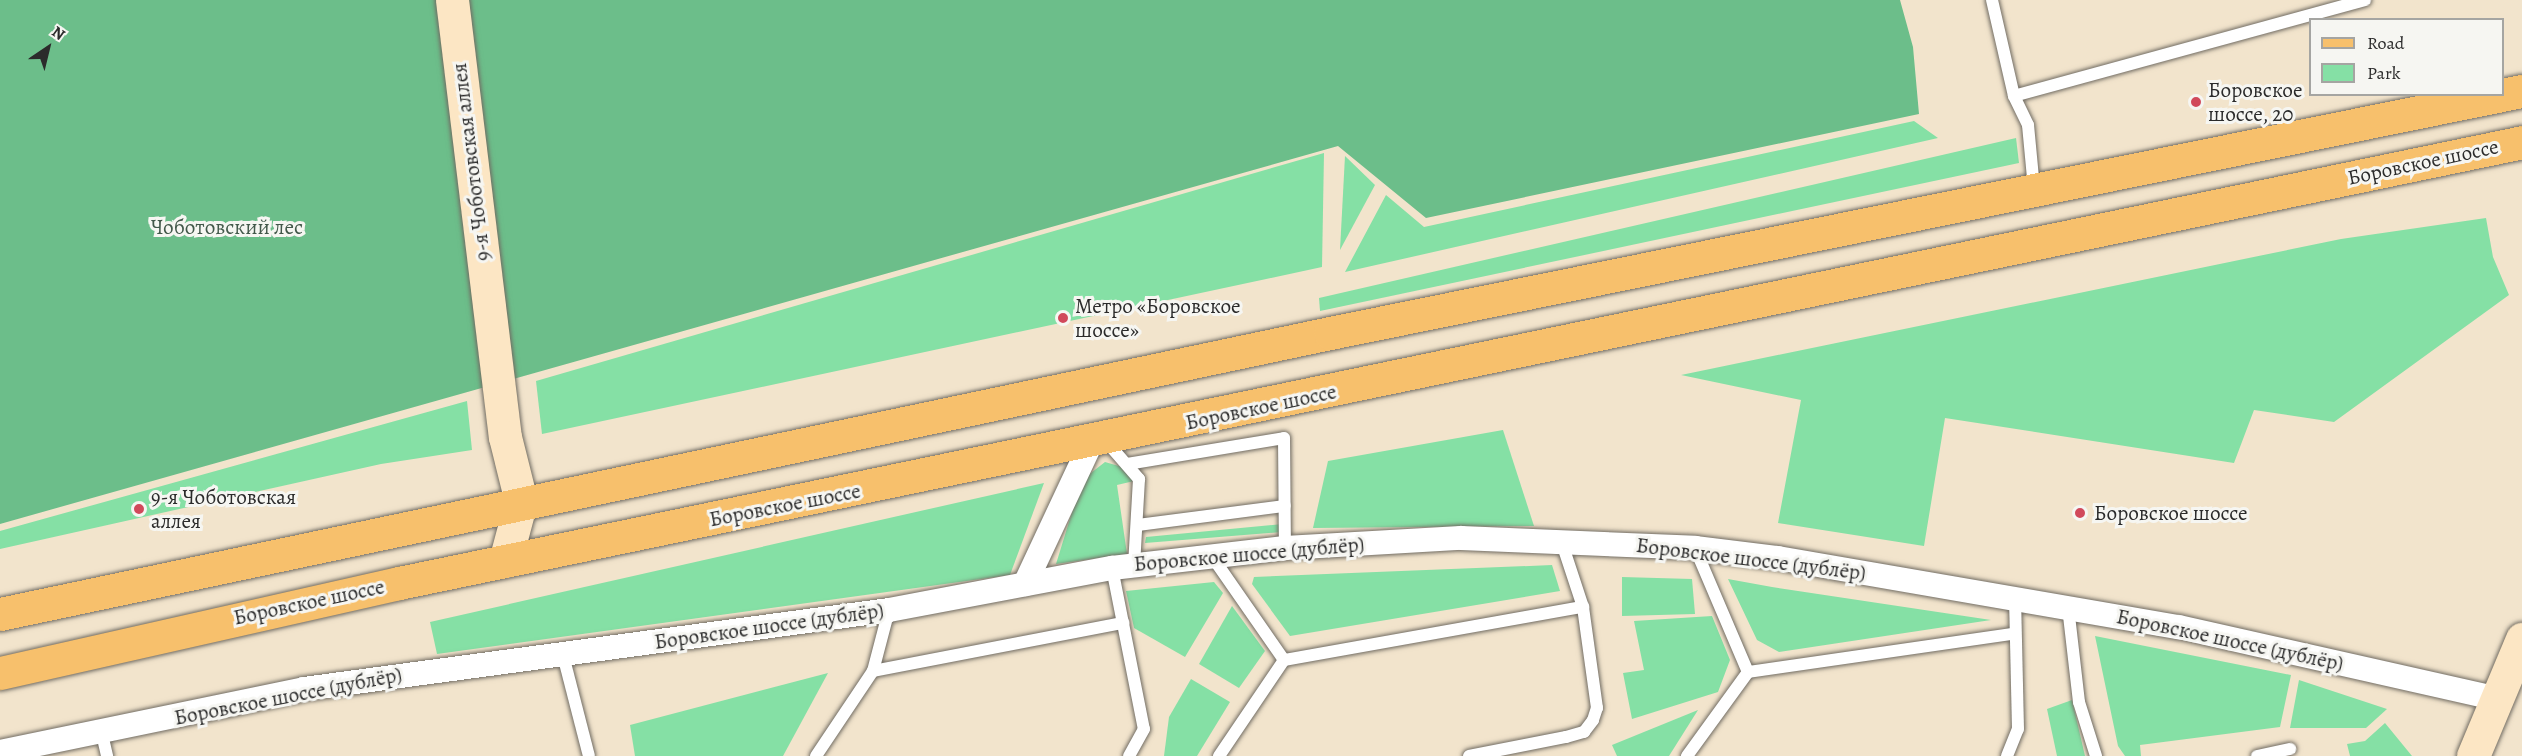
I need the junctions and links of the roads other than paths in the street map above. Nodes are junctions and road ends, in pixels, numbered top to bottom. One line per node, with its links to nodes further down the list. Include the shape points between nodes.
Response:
1 (452, 0): 12 (street, 9-я Чоботовская аллея, via 505,437)
2 (1992, 0): 6 (lane)
3 (2366, 0): 6 (lane)
4 (2522, 91): 5 (main road)
5 (2504, 95)
6 (2014, 96): 9 (lane, via 2028,126)
7 (2497, 96): 9 (main road)
8 (2522, 142): 10 (main road, Боровское шоссе)
9 (2034, 190): 12 (main road)
10 (1098, 442): 11 (lane); 19 (main road, Боровское шоссе); 21 (street)
11 (1127, 464): 13 (lane, via 1284,438); 14 (lane, via 1139,479)
12 (521, 501): 19 (street); 26 (main road)
13 (1285, 506): 14 (lane); 16 (lane)
14 (1138, 525): 20 (lane)
15 (1561, 540): 16 (street, Боровское шоссе (дублёр), via 1461,538); 17 (street, Боровское шоссе (дублёр)); 23 (lane)
16 (1285, 548): 18 (street, Боровское шоссе (дублёр))
17 (1695, 548): 22 (street, Боровское шоссе (дублёр)); 33 (lane)
18 (1211, 555): 20 (street, Боровское шоссе (дублёр)); 31 (lane)
19 (505, 561): 34 (main road, Боровское шоссе)
20 (1123, 567): 21 (street, Боровское шоссе (дублёр)); 27 (lane)
21 (1025, 584): 25 (street, Боровское шоссе (дублёр))
22 (2015, 598): 24 (street, Боровское шоссе (дублёр)); 28 (lane)
23 (1583, 607): 31 (lane); 43 (lane, via 1598,708 1584,732)
24 (2068, 607): 35 (street, Боровское шоссе (дублёр)); 46 (lane, via 2079,702)
25 (889, 610): 30 (street, Боровское шоссе (дублёр)); 32 (lane)
26 (0, 614)
27 (1123, 623): 32 (lane); 41 (lane, via 1144,729)
28 (2013, 634): 33 (lane); 45 (lane, via 2018,729)
29 (2522, 639): 35 (street)
30 (563, 655): 36 (street, Боровское шоссе (дублёр), via 315,687); 39 (lane)
31 (1284, 660): 42 (lane)
32 (873, 671): 40 (lane)
33 (1748, 672): 44 (lane)
34 (0, 673)
35 (2499, 699): 48 (street)
36 (105, 745): 38 (street, Боровское шоссе (дублёр))
37 (2290, 749): 47 (lane)
38 (0, 752)
39 (589, 756)
40 (816, 756)
41 (1129, 756)
42 (1219, 756)
43 (1469, 756)
44 (1687, 756)
45 (2007, 756)
46 (2096, 756)
47 (2257, 756)
48 (2473, 756)

